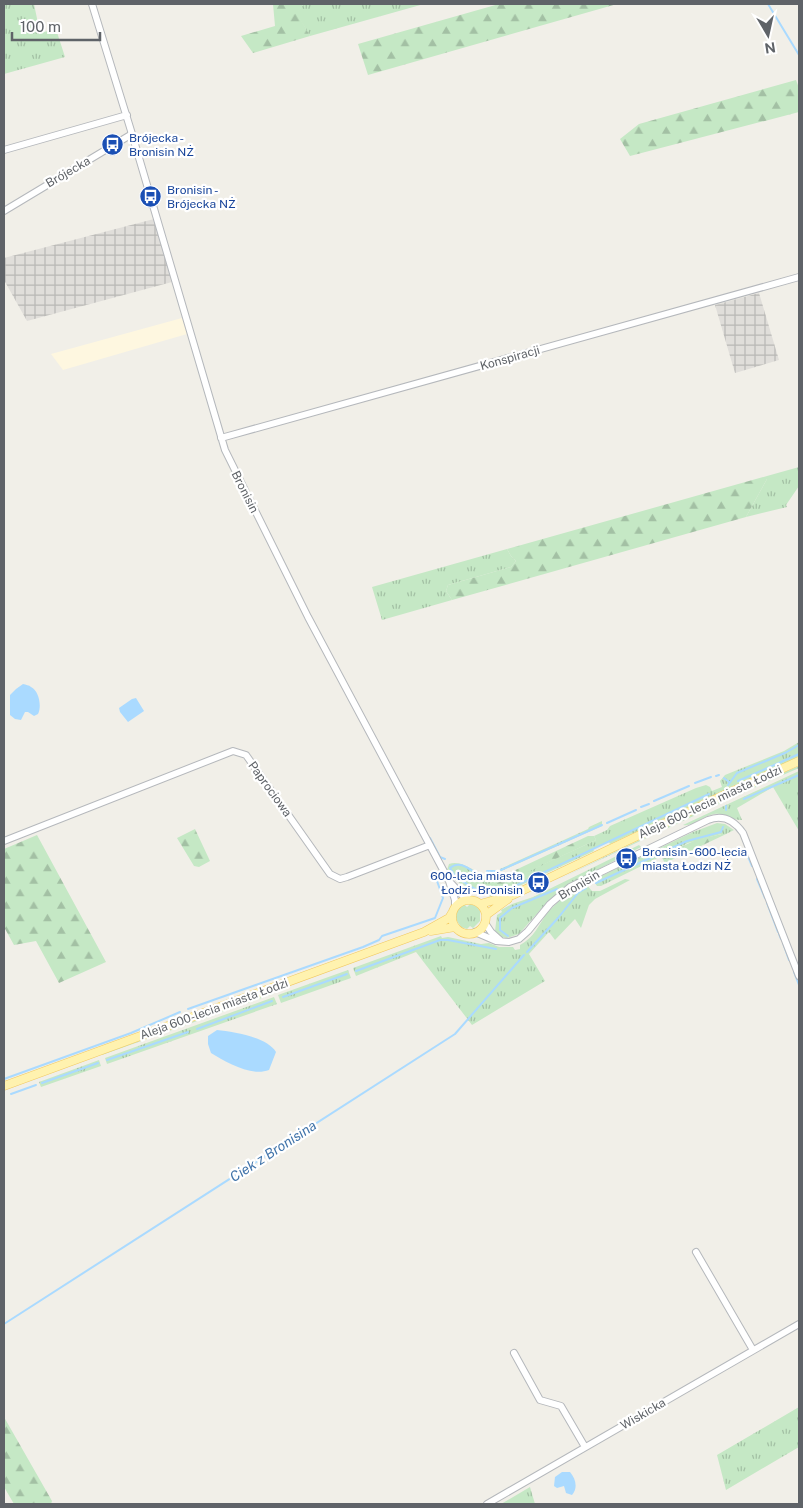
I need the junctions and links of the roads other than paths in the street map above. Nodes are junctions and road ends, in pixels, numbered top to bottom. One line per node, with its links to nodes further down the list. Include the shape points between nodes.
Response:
1 (92, 4): 2 (street, Bronisin)
2 (126, 115): 3 (street, Bronisin); 4 (street)
3 (132, 134): 5 (street, Brójecka); 7 (street, Bronisin)
4 (4, 150)
5 (4, 212)
6 (799, 277): 7 (street, Konspiracji)
7 (221, 438): 10 (street, Bronisin, via 308,617)
8 (799, 762): 12 (main road, Aleja 600-lecia miasta Łodzi)
9 (4, 841): 10 (street, Paprociowa, via 233,751 246,755 330,874 340,879)
10 (430, 846): 11 (street, Bronisin)
11 (449, 881): 13 (street, Bronisin); 15 (street, Bronisin, via 455,900)
12 (513, 895): 14 (main road, Aleja 600-lecia miasta Łodzi); 16 (main road, Aleja 600-lecia miasta Łodzi)
13 (468, 899): 14 (main road); 15 (main road)
14 (480, 904): 16 (main road, via 485,910)
15 (453, 910): 17 (main road); 18 (main road, Aleja 600-lecia miasta Łodzi, via 449,918)
16 (485, 919): 19 (main road); 20 (street, via 491,932)
17 (456, 927): 18 (main road, Aleja 600-lecia miasta Łodzi); 19 (main road, via 467,933)
18 (424, 932): 22 (main road, Aleja 600-lecia miasta Łodzi)
19 (475, 932): 20 (street)
20 (502, 941): 21 (street, Bronisin, via 512,942 522,937 550,904 574,884 720,817 734,822 743,833)
21 (799, 976)
22 (4, 1086)
23 (696, 1252): 25 (street)
24 (799, 1324): 25 (street, Wiskicka)
25 (753, 1350): 27 (street, Wiskicka)
26 (514, 1353): 27 (street, via 540,1400 561,1406)
27 (585, 1447): 28 (street, Wiskicka)
28 (487, 1504)

